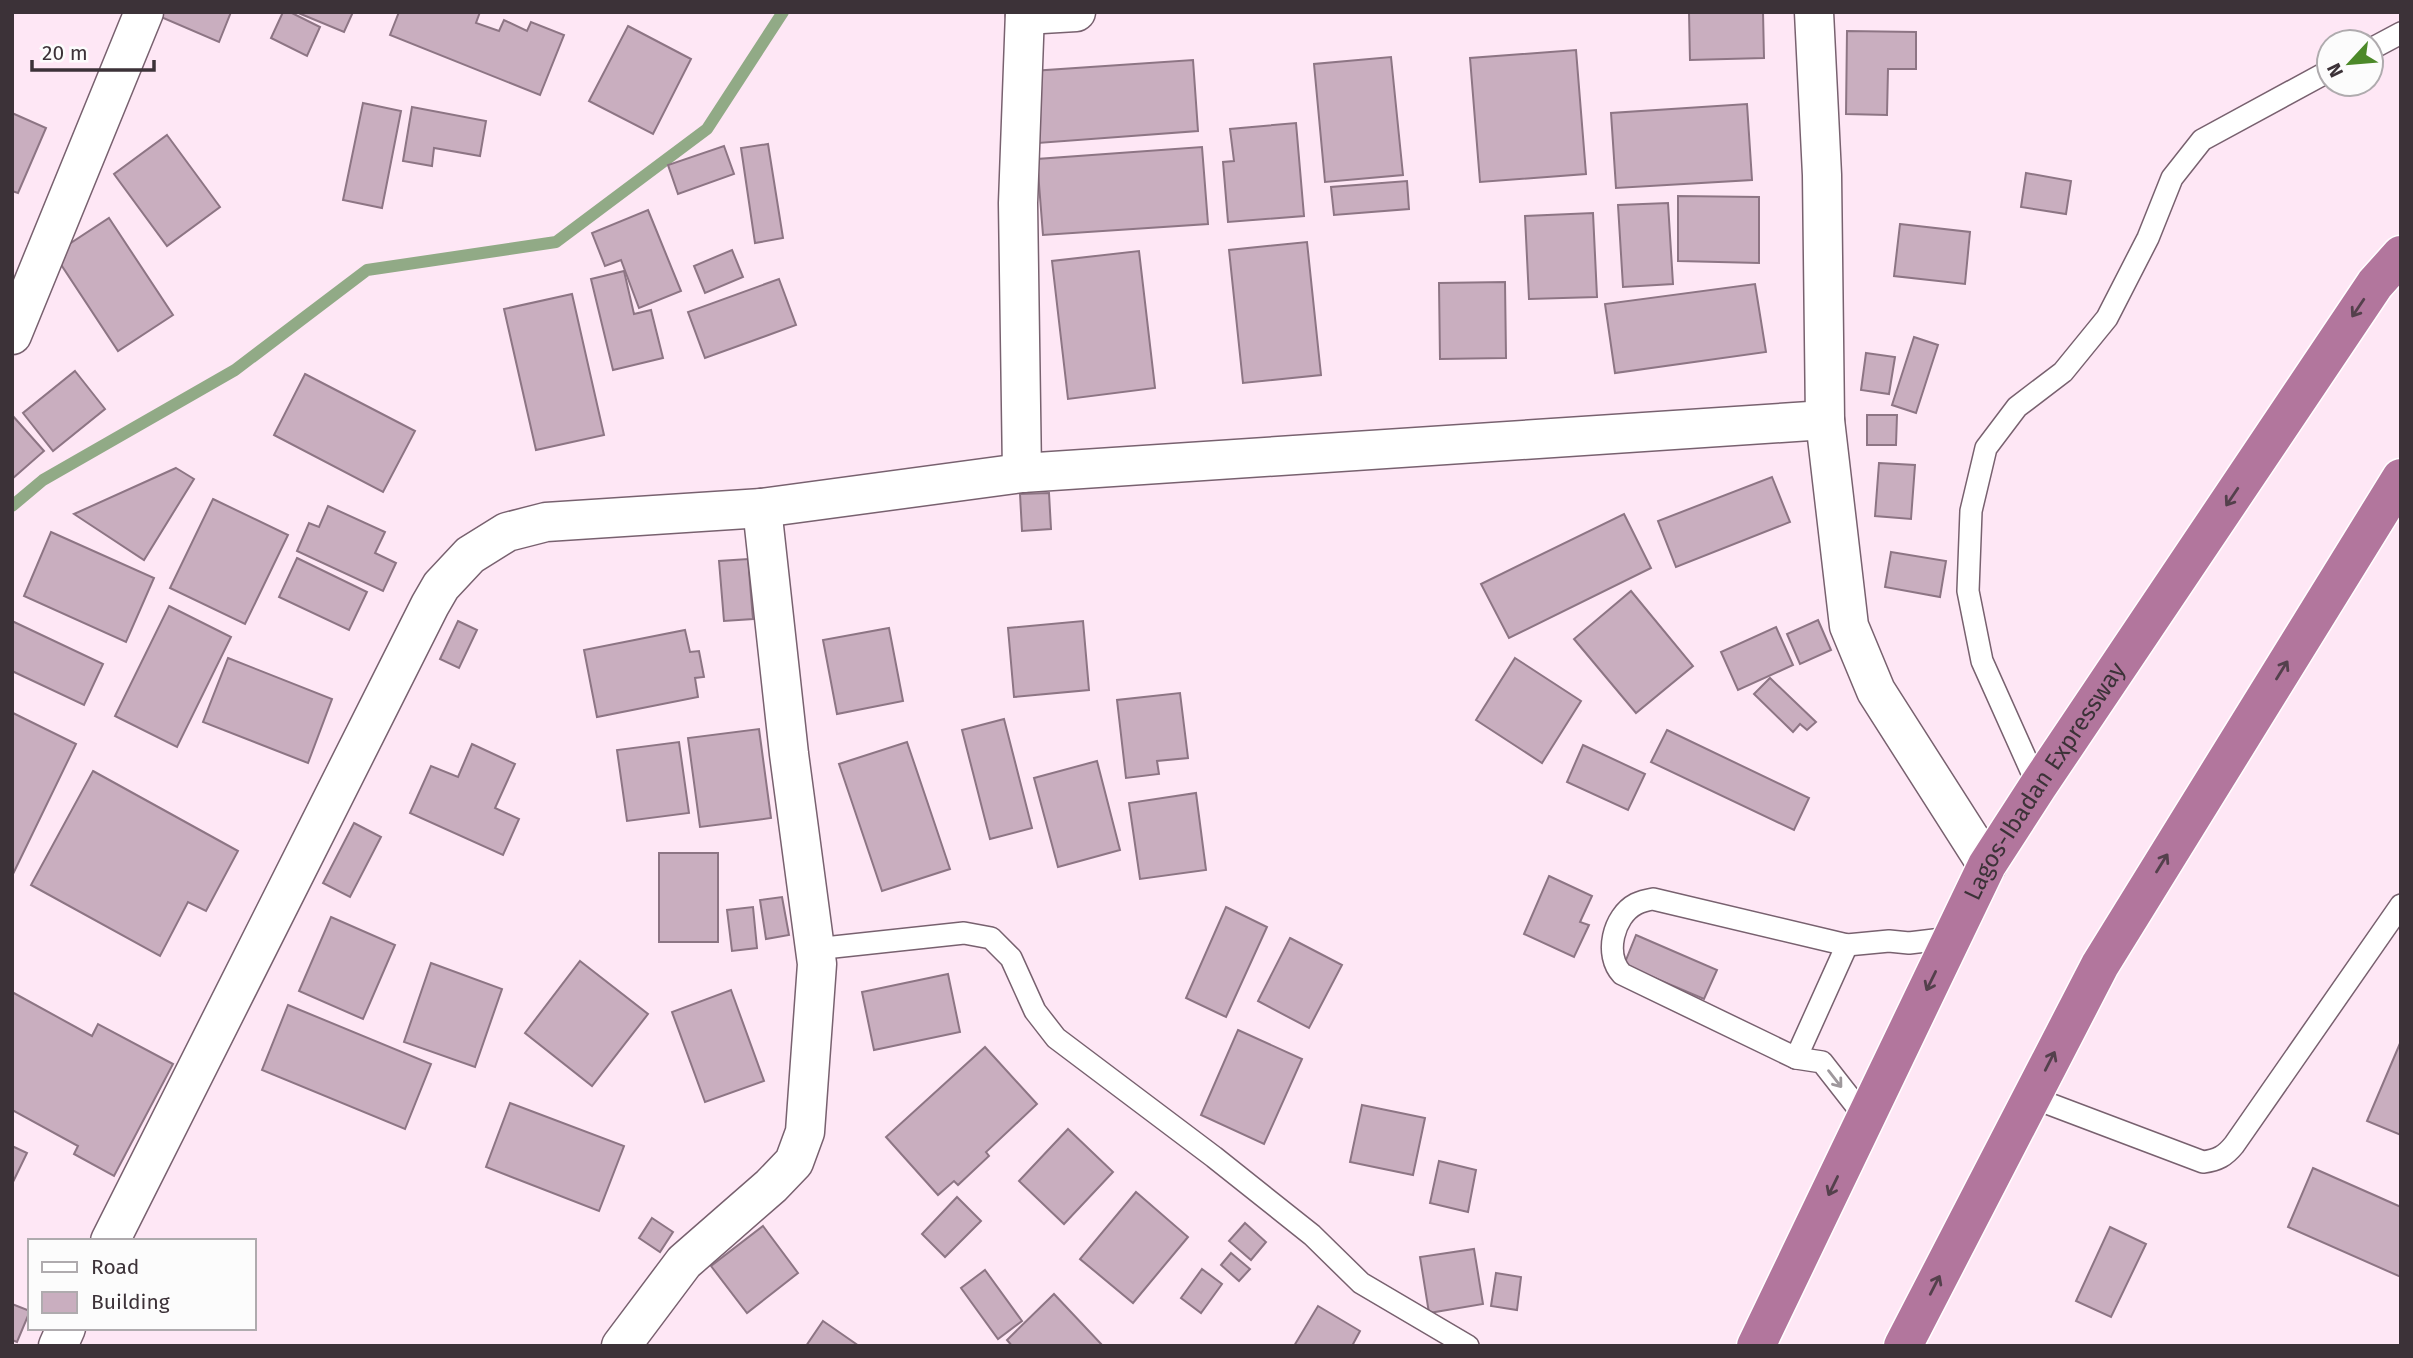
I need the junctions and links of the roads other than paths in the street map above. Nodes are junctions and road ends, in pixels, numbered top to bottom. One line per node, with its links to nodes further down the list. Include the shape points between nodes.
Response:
1 (144, 12): 9 (street)
2 (1076, 12): 4 (street)
3 (1814, 12): 10 (street, via 1822,175)
4 (1025, 14): 11 (street, via 1018,202)
5 (2401, 33): 6 (lane)
6 (2385, 42)
7 (2315, 79): 14 (lane, via 2202,140 2172,178 2108,318 2063,372 2017,407 1986,448 1971,511 1968,591 1982,661)
8 (2401, 254): 14 (highway, Lagos-Ibadan Expressway, one-way to 14, via 2375,284)
9 (12, 335)
10 (1825, 420): 11 (street); 15 (street, via 1849,626 1876,691)
11 (1022, 473): 13 (street)
12 (2401, 478): 21 (highway, one-way to 12, via 2100,965)
13 (762, 508): 19 (street); 23 (street, via 546,522 506,532 470,555 441,586)
14 (2038, 786): 15 (highway, Lagos-Ibadan Expressway)
15 (1987, 865): 17 (highway, Lagos-Ibadan Expressway)
16 (2401, 905): 21 (lane, via 2234,1145 2215,1160 2203,1162)
17 (1951, 939): 18 (lane); 22 (highway, Lagos-Ibadan Expressway, one-way to 22)
18 (1847, 945): 20 (lane); 20 (lane, via 1653,899 1633,905 1619,922 1611,951 1622,974)
19 (815, 949): 26 (street, via 805,1132 794,1162 684,1262); 27 (lane, via 964,933 991,937 1011,958 1035,1011 1056,1038 1312,1235 1362,1283)
20 (1796, 1058): 22 (lane, one-way to 22, via 1822,1062)
21 (2031, 1097): 29 (highway, one-way to 21)
22 (1865, 1117): 28 (highway, Lagos-Ibadan Expressway, one-way to 28)
23 (111, 1239)
24 (65, 1330): 25 (street)
25 (58, 1346)
26 (621, 1346)
27 (1468, 1346)
28 (1756, 1346)
29 (1903, 1346)

